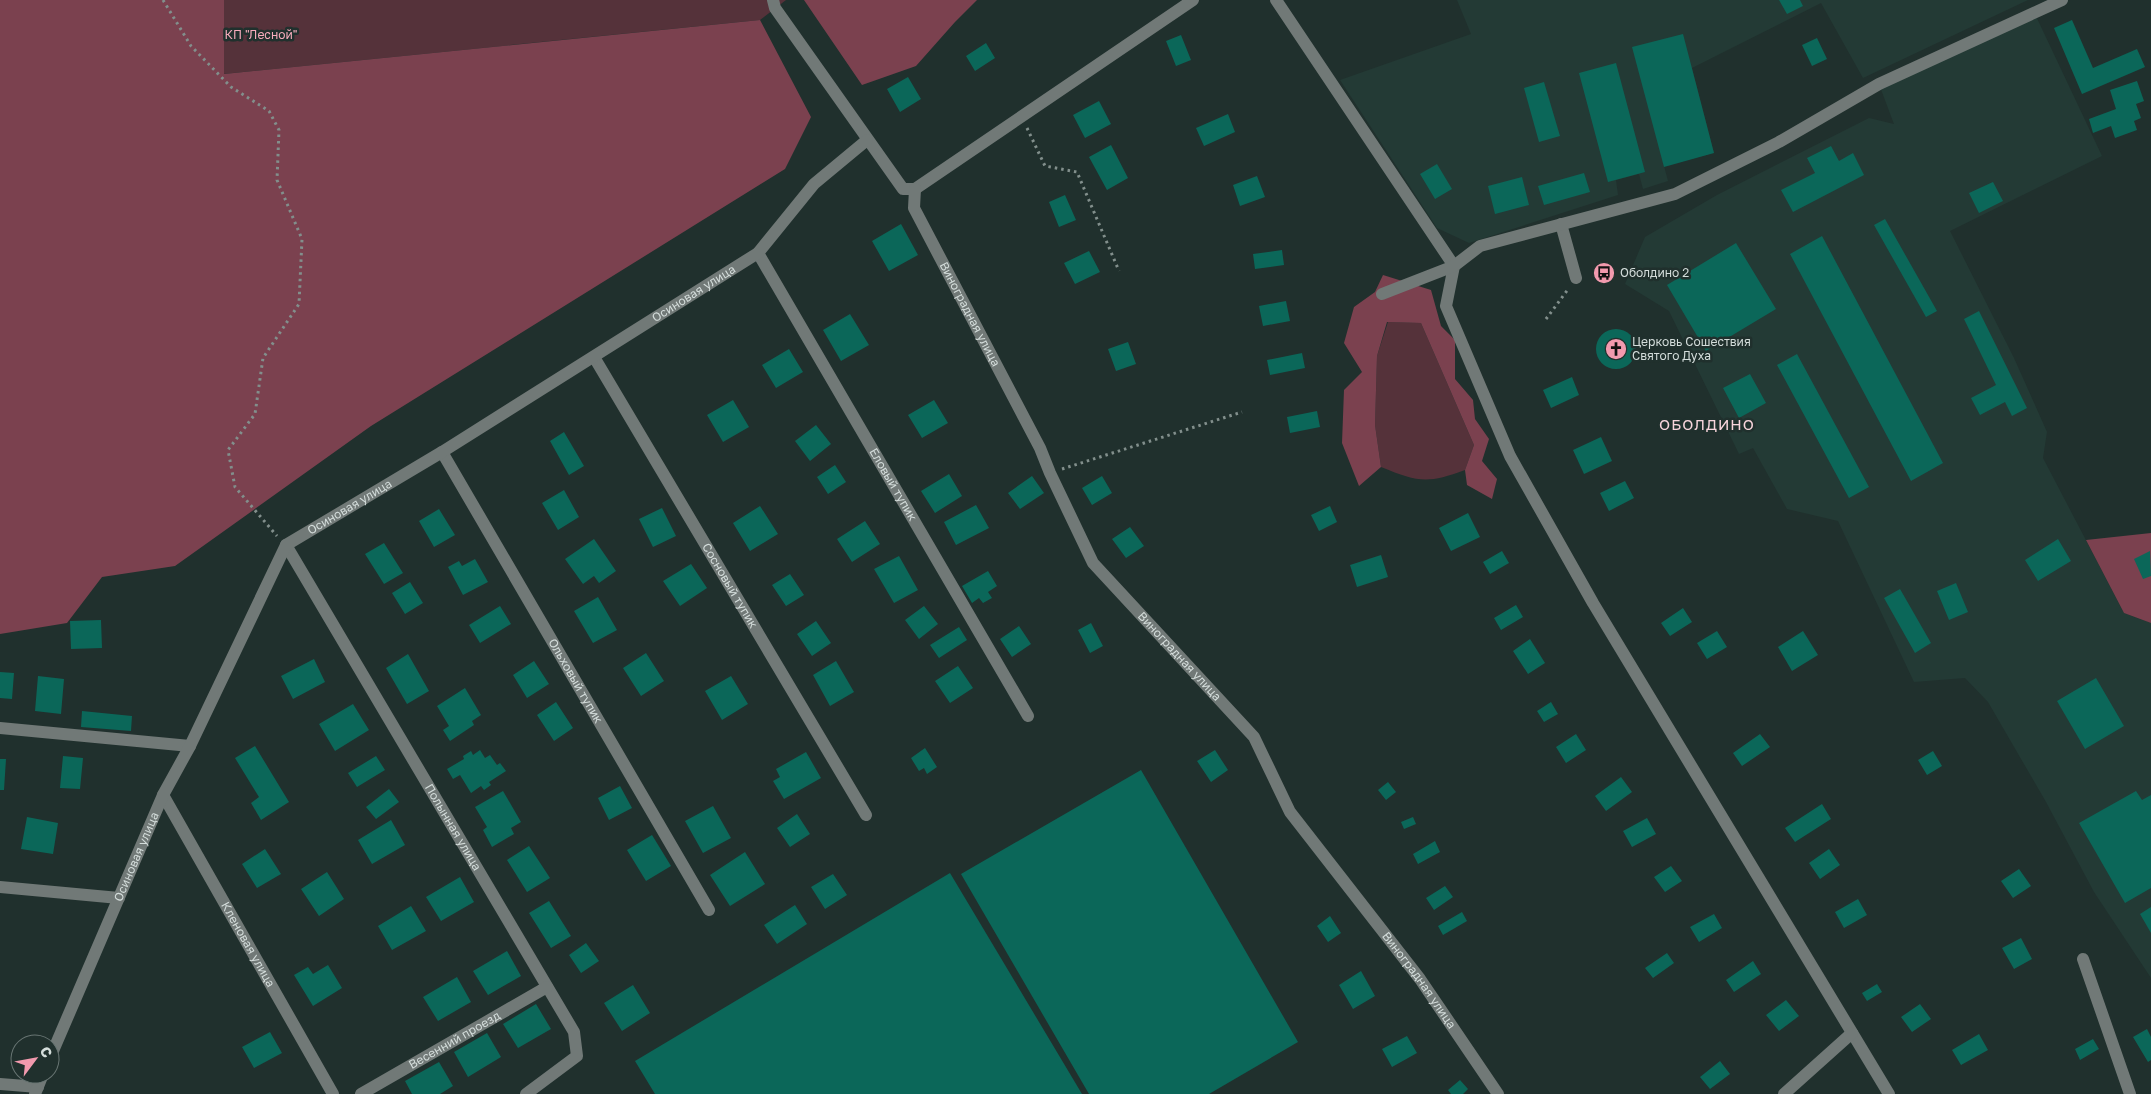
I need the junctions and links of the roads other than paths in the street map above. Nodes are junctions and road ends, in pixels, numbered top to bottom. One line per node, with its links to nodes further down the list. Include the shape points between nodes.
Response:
1 (773, 0): 5 (street, via 775,8)
2 (1193, 0): 6 (street)
3 (1276, 0): 9 (street)
4 (2062, 0): 7 (street, via 1879,84 1779,142 1675,194)
5 (867, 140): 6 (street, via 903,189); 8 (street, Осиновая улица, via 814,184)
6 (915, 189): 32 (street, Виноградная улица, via 914,208 1040,448 1093,563 1254,737 1290,812 1420,978)
7 (1561, 224): 9 (street, via 1480,246); 10 (street)
8 (758, 253): 12 (street, Осиновая улица); 15 (street, Еловый тупик)
9 (1454, 266): 11 (street); 25 (street, via 1446,306 1510,456 1593,603)
10 (1576, 278)
11 (1382, 294)
12 (594, 357): 13 (street, Осиновая улица); 19 (street, Сосновый тупик)
13 (442, 452): 14 (street, Осиновая улица); 22 (street, Ольховый тупик)
14 (286, 546): 17 (street, Осиновая улица); 24 (street, Полынная улица)
15 (1028, 716)
16 (0, 728): 17 (street)
17 (190, 746): 18 (street, Осиновая улица)
18 (163, 795): 21 (street, Осиновая улица); 29 (street, Кленовая улица)
19 (866, 815)
20 (0, 887): 21 (street)
21 (119, 898): 26 (street, Осиновая улица)
22 (709, 910)
23 (2083, 959): 35 (street)
24 (548, 987): 30 (street, Весенний проезд); 31 (street, Полынная улица, via 574,1032 577,1056)
25 (1852, 1033): 33 (street); 34 (street)
26 (60, 1035)
27 (0, 1084): 28 (street)
28 (36, 1091)
29 (333, 1094)
30 (361, 1094)
31 (526, 1094)
32 (1498, 1094)
33 (1784, 1094)
34 (1889, 1094)
35 (2130, 1094)

